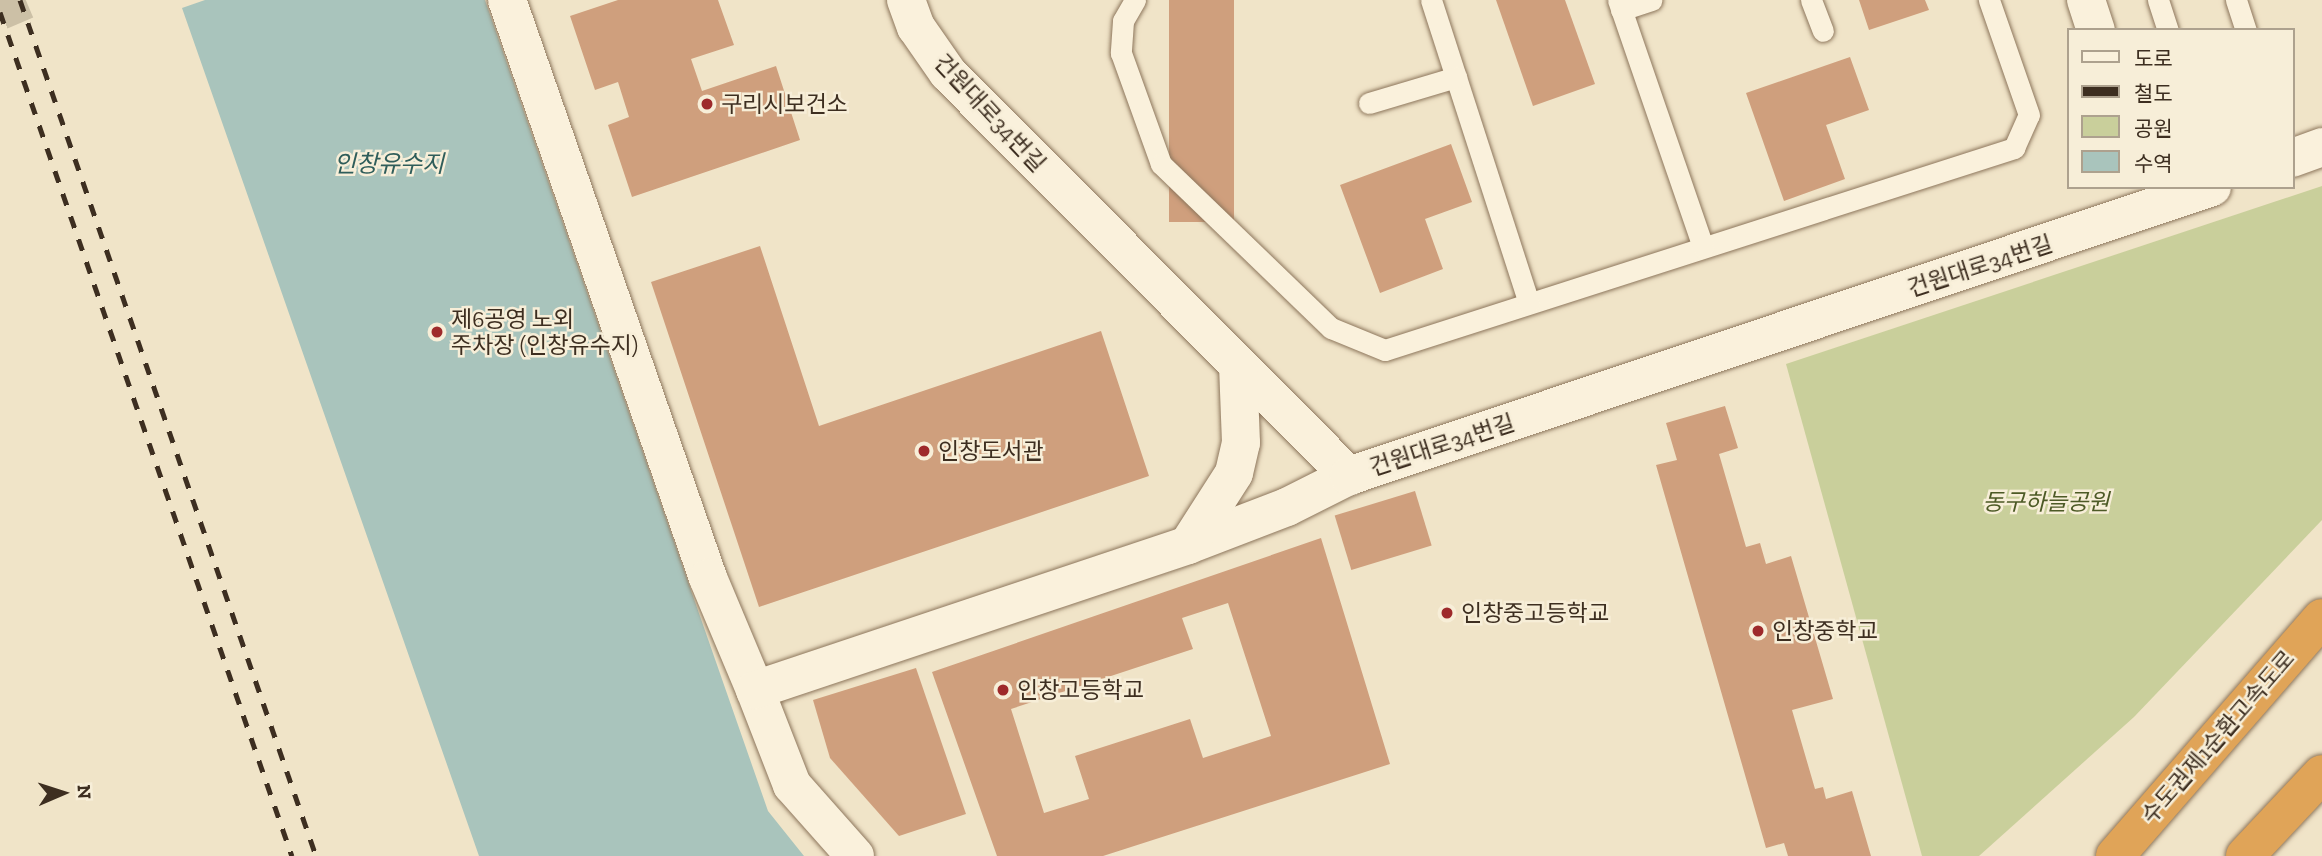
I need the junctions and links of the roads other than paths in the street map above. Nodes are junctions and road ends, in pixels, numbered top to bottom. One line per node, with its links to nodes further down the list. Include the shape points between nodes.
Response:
1 (507, 0): 28 (street, via 581,235 708,578)
2 (906, 0): 24 (street, 건원대로34번길, via 916,27 948,73)
3 (1135, 0): 23 (lane, via 1123,21 1121,53 1160,164 1331,328 1385,349)
4 (1431, 0): 16 (lane)
5 (1651, 0): 11 (lane)
6 (1811, 0): 15 (lane)
7 (1989, 0): 22 (lane, via 2029,115 2014,148)
8 (2086, 0): 12 (street)
9 (2158, 0): 13 (lane)
10 (2236, 0): 14 (lane)
11 (1620, 5): 22 (lane)
12 (2095, 28)
13 (2167, 28)
14 (2245, 28)
15 (1823, 31)
16 (1456, 77): 17 (lane); 23 (lane)
17 (1370, 103)
18 (2322, 147): 19 (street)
19 (2294, 157)
20 (2201, 189): 21 (street, 건원대로34번길)
21 (2152, 198): 25 (street, 건원대로34번길)
22 (1703, 247): 23 (lane)
23 (1529, 303)
24 (1238, 366): 25 (street, 건원대로34번길); 26 (street, via 1242,424 1234,473)
25 (1349, 476): 26 (street, via 1287,507)
26 (1188, 545): 28 (street)
27 (2322, 618): 30 (highway, 수도권제1순환고속도로)
28 (755, 690): 31 (street, via 792,785)
29 (2322, 774): 32 (highway)
30 (2124, 845)
31 (855, 856)
32 (2245, 856)

